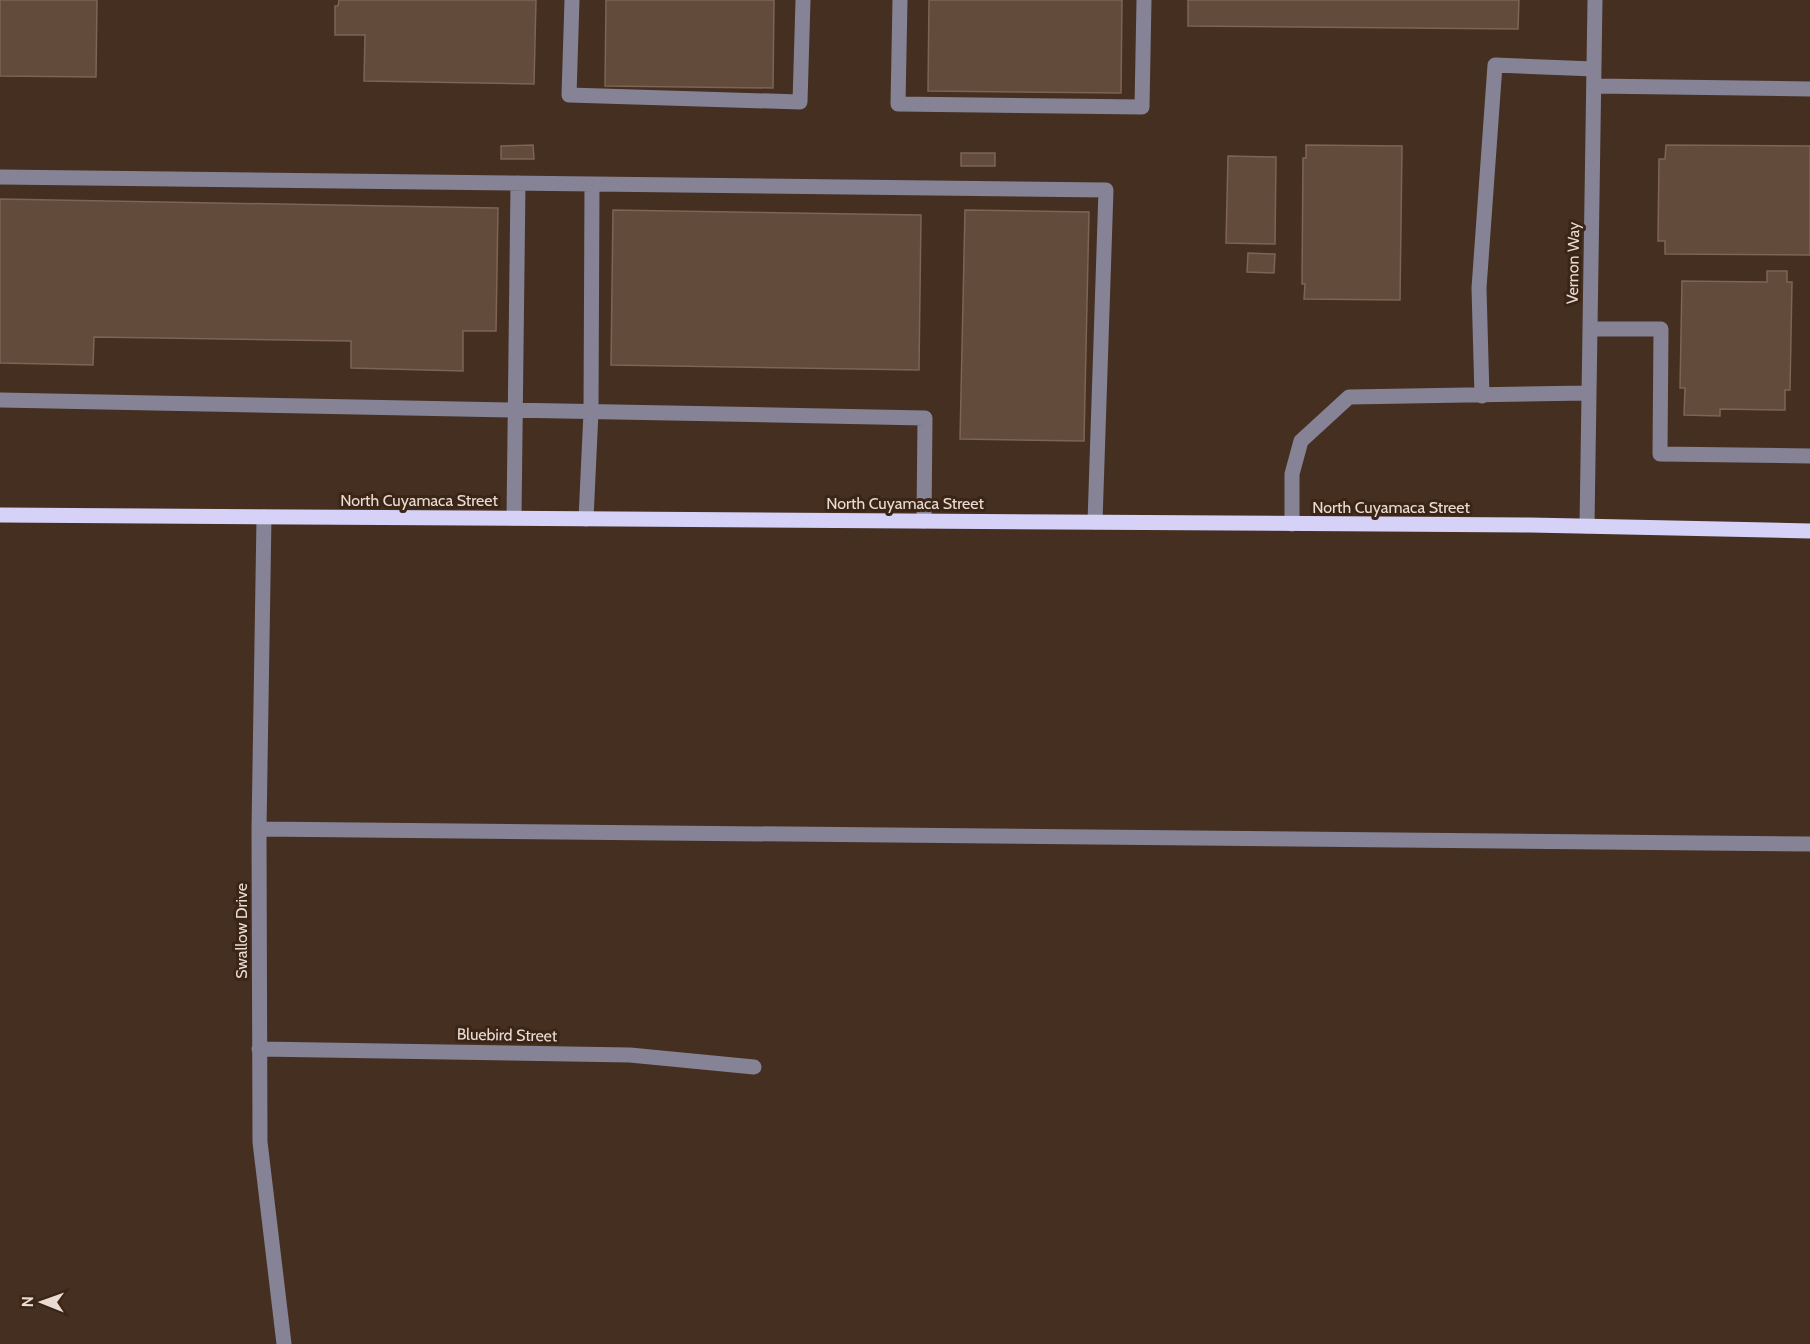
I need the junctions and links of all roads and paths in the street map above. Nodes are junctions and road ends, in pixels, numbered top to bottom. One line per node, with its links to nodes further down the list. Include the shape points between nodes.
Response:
1 (572, 0): 2 (street, via 569,95 800,102)
2 (803, 0)
3 (900, 0): 4 (street, via 898,105 1130,107 1142,107)
4 (1144, 0)
5 (1595, 0): 6 (street, Vernon Way)
6 (1594, 69): 7 (street, Vernon Way); 14 (street, via 1495,65 1479,288)
7 (1594, 87): 8 (street); 12 (street, Vernon Way)
8 (1810, 89)
9 (0, 177): 10 (street)
10 (518, 183): 11 (street); 16 (street)
11 (592, 184): 17 (street); 24 (street, via 1106,190)
12 (1590, 328): 13 (street, Vernon Way); 18 (street, via 1661,329 1660,454)
13 (1589, 393): 14 (street); 26 (street, Vernon Way)
14 (1482, 396): 25 (street, via 1349,397 1301,441 1292,474)
15 (0, 400): 16 (street)
16 (515, 410): 17 (street); 21 (street)
17 (591, 412): 22 (street); 23 (street, via 925,418)
18 (1810, 456)
19 (0, 515): 20 (main road, North Cuyamaca Street)
20 (264, 517): 21 (main road, North Cuyamaca Street); 28 (street, Swallow Drive)
21 (514, 518): 22 (main road, North Cuyamaca Street)
22 (586, 519): 23 (main road, North Cuyamaca Street)
23 (924, 521): 24 (main road, North Cuyamaca Street)
24 (1095, 522): 25 (main road, North Cuyamaca Street)
25 (1292, 524): 26 (main road, North Cuyamaca Street)
26 (1587, 526): 27 (main road, North Cuyamaca Street)
27 (1810, 531)
28 (259, 830): 29 (street); 30 (street, Swallow Drive)
29 (1810, 844)
30 (260, 1049): 31 (street, Bluebird Street, via 630,1055); 32 (street, Swallow Drive, via 260,1142)
31 (754, 1067)
32 (284, 1344)

